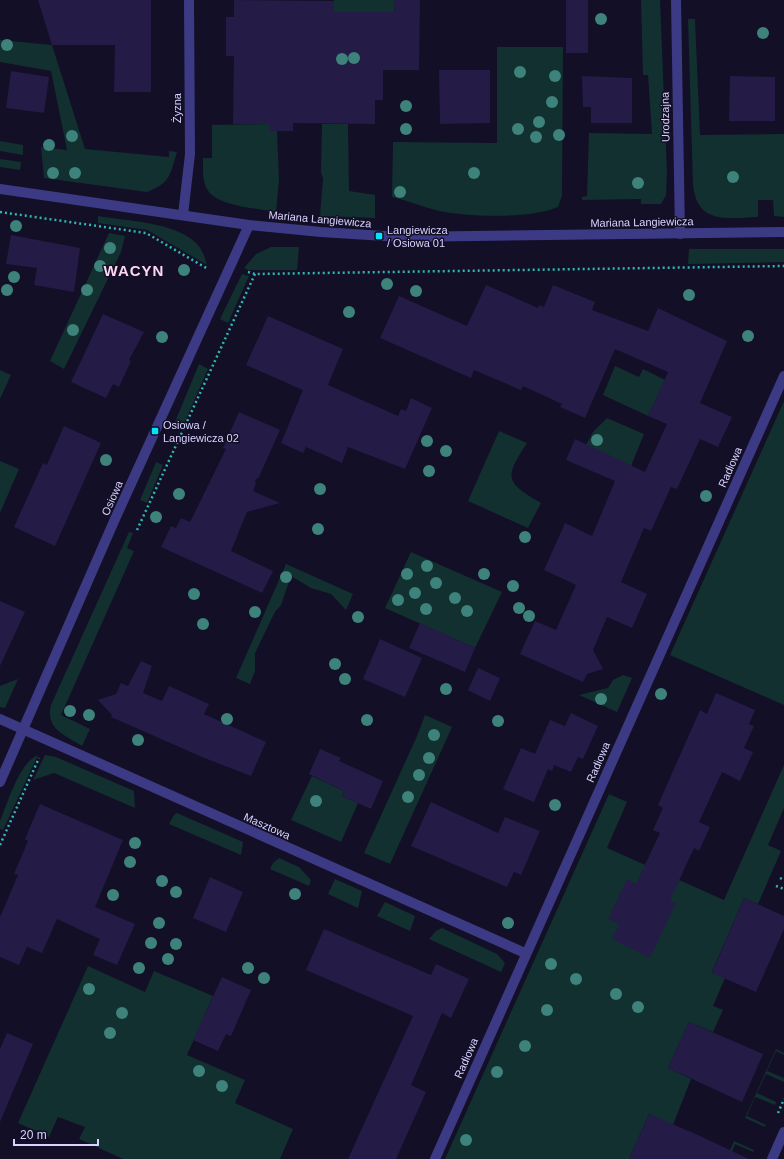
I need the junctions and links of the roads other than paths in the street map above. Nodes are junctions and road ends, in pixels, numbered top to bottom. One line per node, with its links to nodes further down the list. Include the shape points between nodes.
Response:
1 (189, 0): 4 (street, Żyzna, via 190,154)
2 (676, 0): 7 (street, Urodzajna)
3 (0, 189): 4 (street, Mariana Langiewicza)
4 (183, 215): 5 (street, Mariana Langiewicza)
5 (249, 225): 7 (street, Mariana Langiewicza, via 400,237); 10 (street, Osiowa, via 115,519)
6 (784, 232): 7 (street, Mariana Langiewicza)
7 (680, 234)
8 (784, 376): 12 (street, Radiowa)
9 (0, 719): 10 (street, Masztowa)
10 (24, 730): 11 (street, Osiowa); 12 (street, Masztowa)
11 (0, 782)
12 (525, 954): 14 (street, Radiowa)
13 (784, 1132): 15 (street)
14 (434, 1159)
15 (772, 1159)

